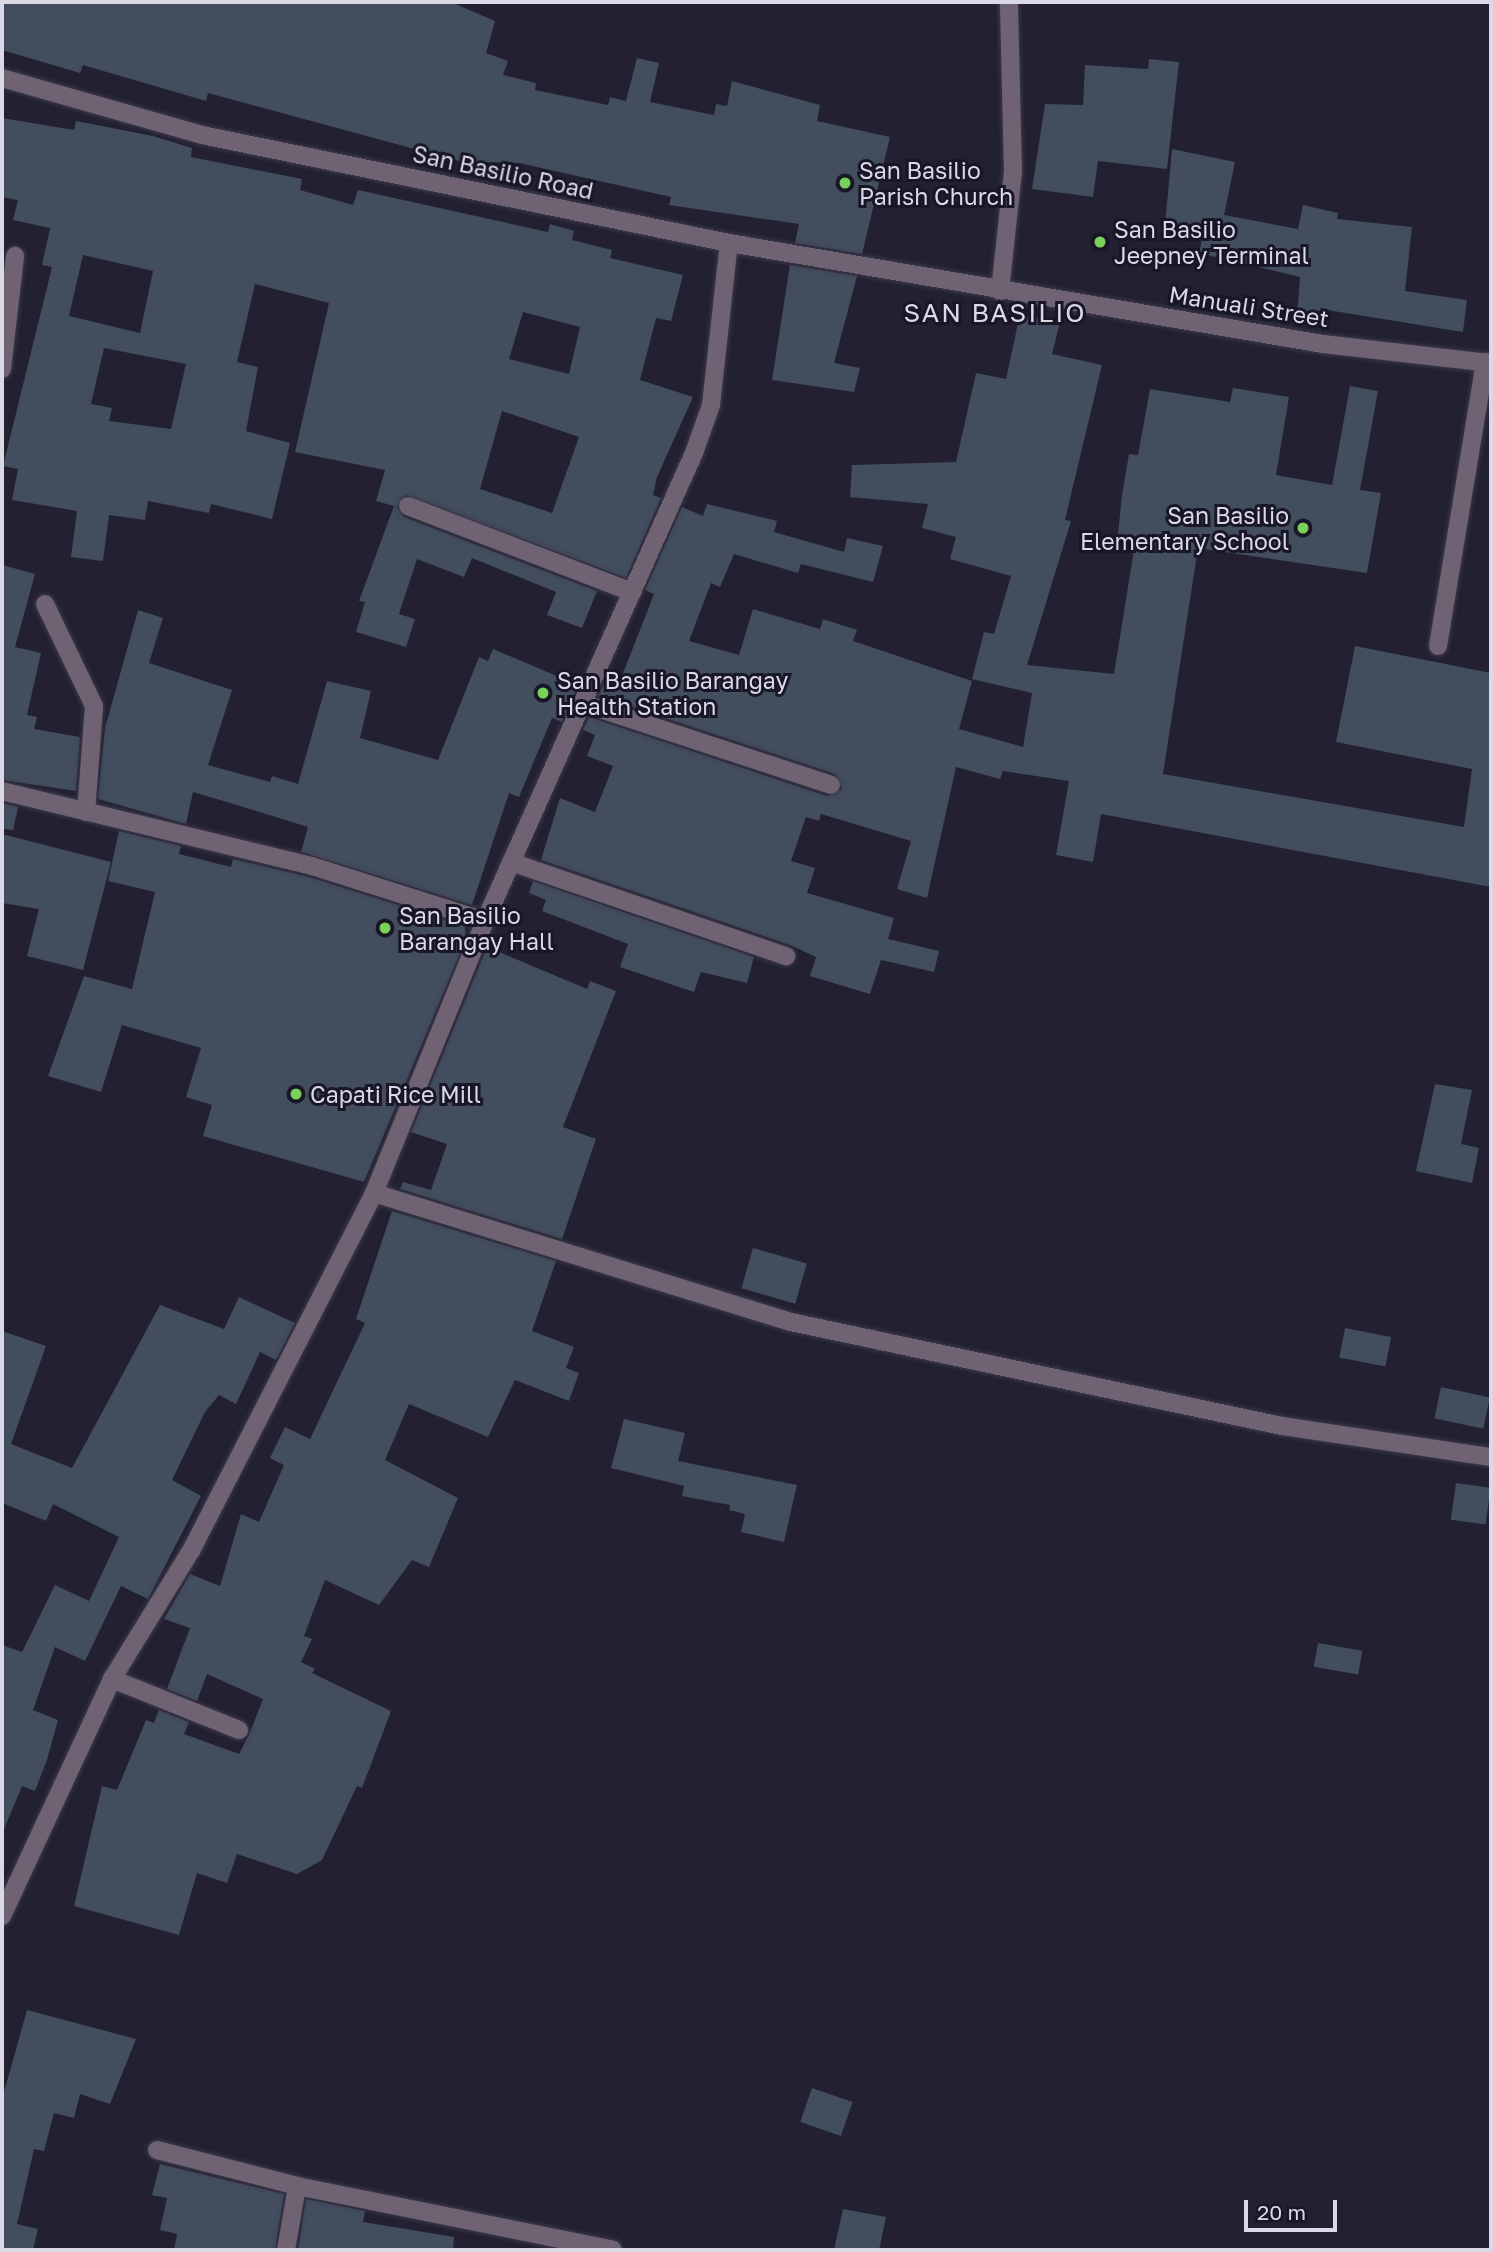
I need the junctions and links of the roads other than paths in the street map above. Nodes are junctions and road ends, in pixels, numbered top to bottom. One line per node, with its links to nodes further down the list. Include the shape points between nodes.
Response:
1 (1009, 2): 5 (street, via 1013,171)
2 (2, 78): 3 (street, San Basilio Road, via 202,135)
3 (729, 243): 5 (street, San Basilio Road); 9 (street, via 711,405)
4 (15, 256): 7 (street)
5 (1000, 291): 6 (street, Manuali Street, via 1323,344)
6 (1488, 363): 11 (street)
7 (2, 369)
8 (408, 506): 9 (street)
9 (632, 592): 12 (street)
10 (45, 604): 15 (street, via 94,706)
11 (1438, 646)
12 (582, 703): 13 (street); 16 (street)
13 (831, 785)
14 (2, 791): 15 (street)
15 (86, 811): 17 (street, via 312,866)
16 (512, 862): 17 (street); 18 (street)
17 (485, 920): 19 (street)
18 (786, 956)
19 (374, 1193): 20 (street, via 791,1322 1282,1426); 21 (street, via 192,1549)
20 (1489, 1457)
21 (112, 1679): 22 (street); 23 (street)
22 (239, 1730)
23 (2, 1916)
24 (157, 2150): 25 (street)
25 (297, 2186): 26 (street); 27 (street)
26 (286, 2250)
27 (613, 2250)

